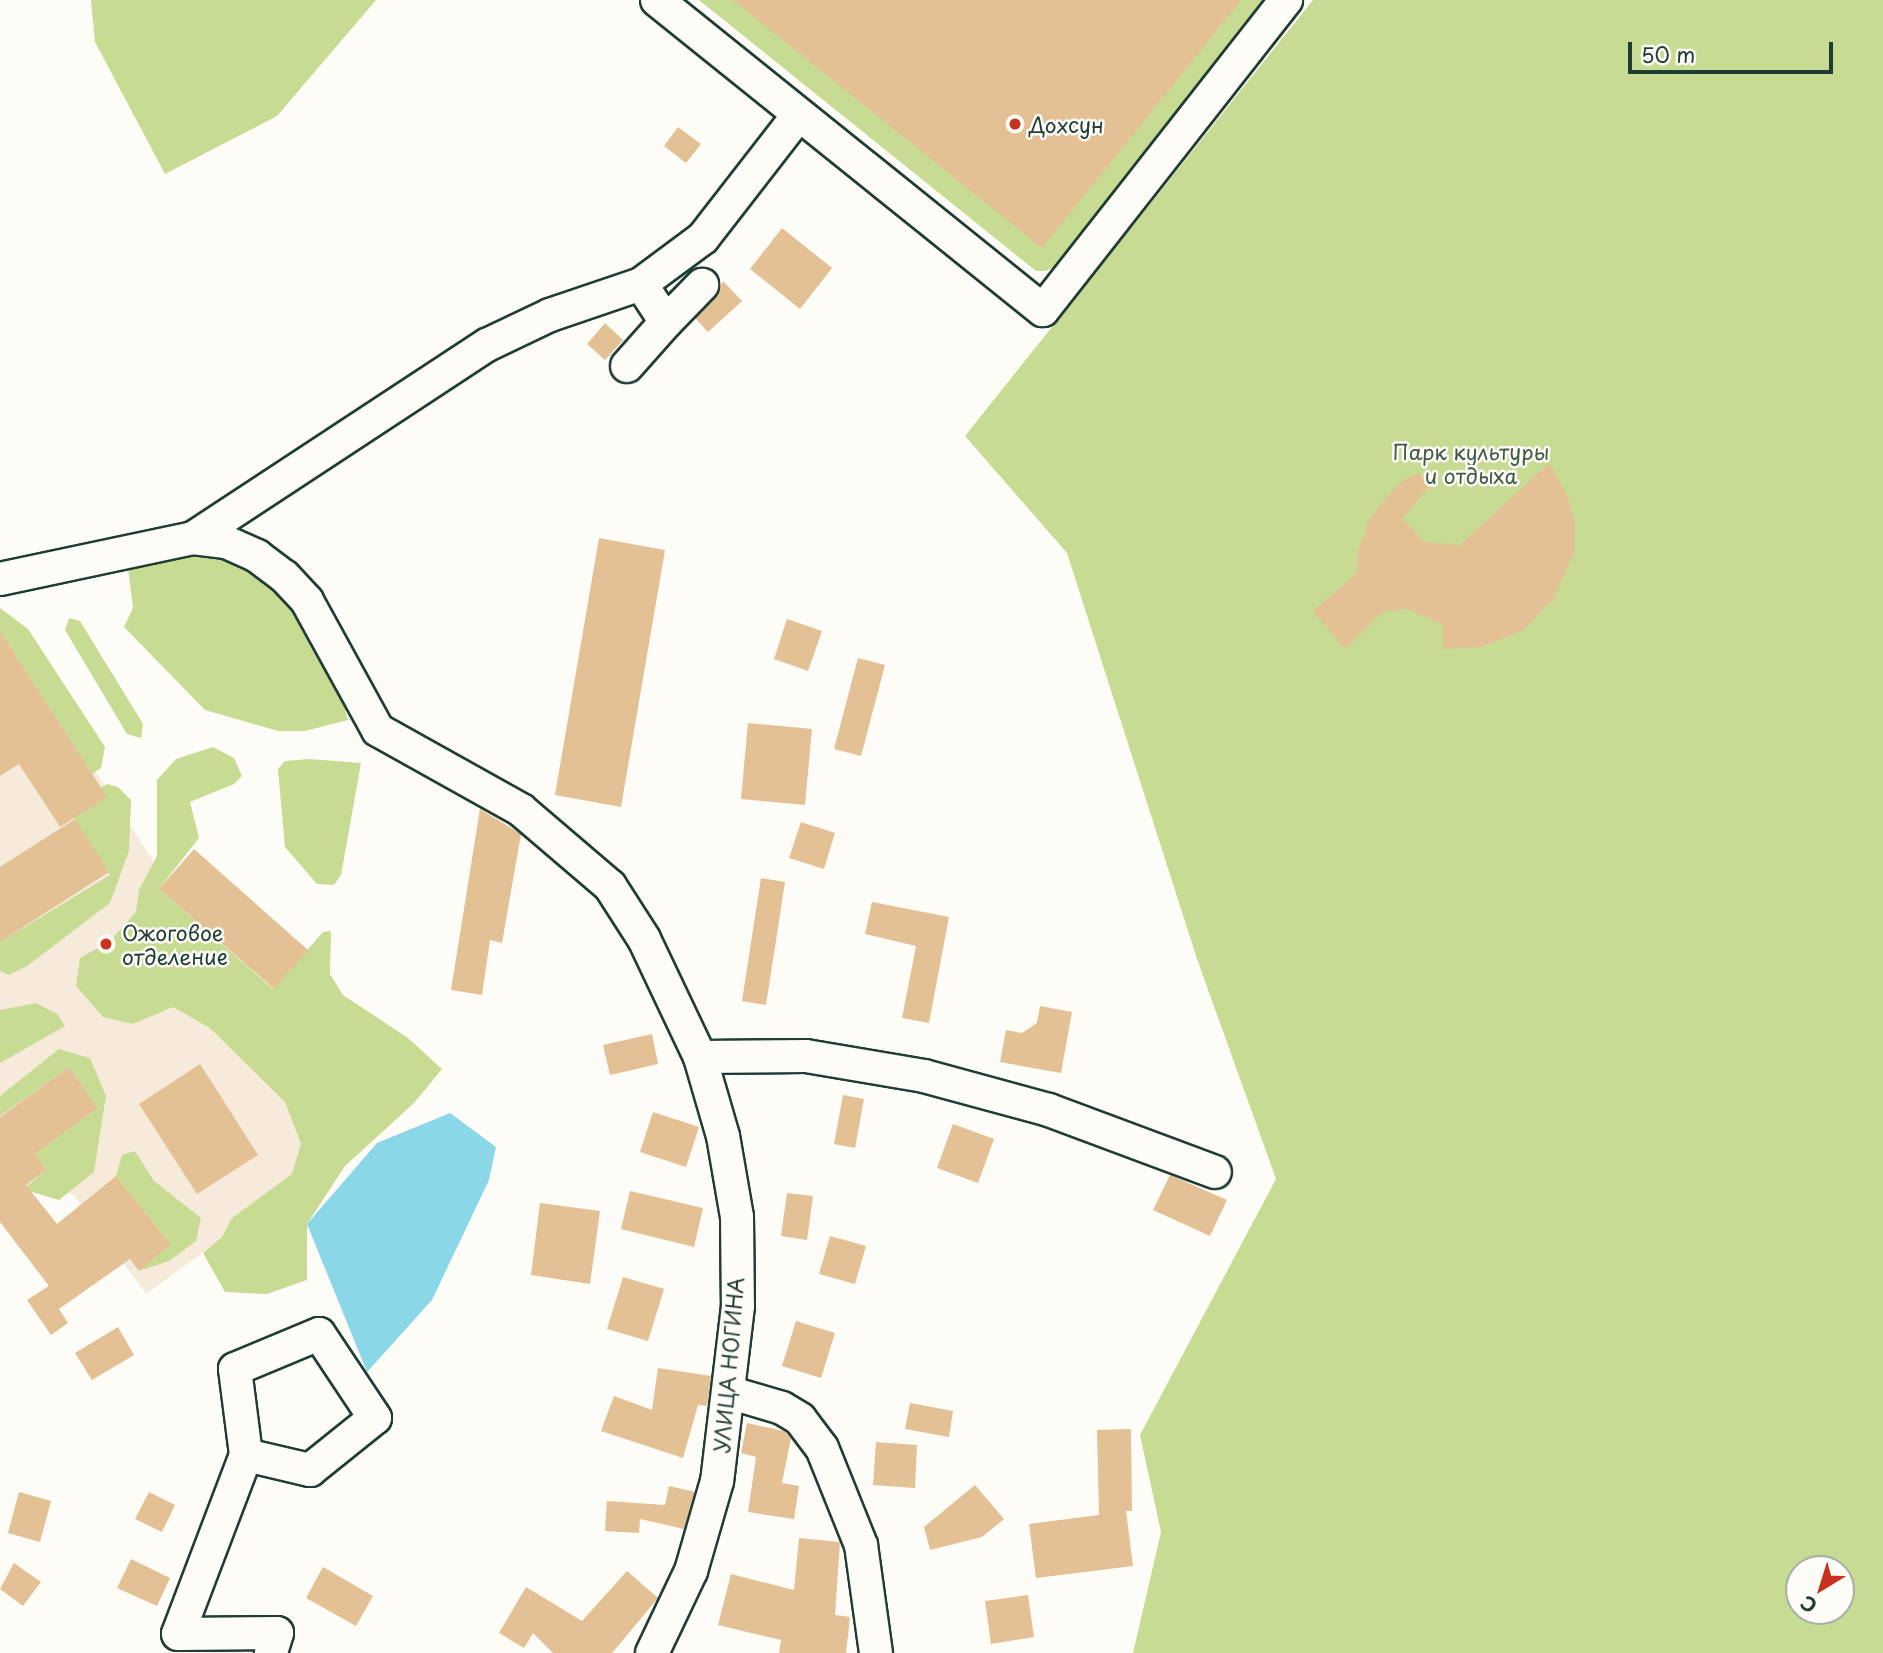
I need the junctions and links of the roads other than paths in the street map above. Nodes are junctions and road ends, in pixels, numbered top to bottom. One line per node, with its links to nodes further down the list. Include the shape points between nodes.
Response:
1 (657, 0): 3 (street)
2 (1286, 0): 3 (street, via 1043,310)
3 (797, 117): 4 (street, via 703,238)
4 (641, 284): 6 (street); 8 (street, via 487,345)
5 (702, 285): 6 (street)
6 (666, 322): 7 (street)
7 (627, 366)
8 (193, 538): 9 (street, УЛИЦА НОГИНА); 10 (street, УЛИЦА НОГИНА, via 226,542 284,576 307,601 378,730 521,810 610,886 644,939)
9 (0, 579)
10 (700, 1057): 11 (street, via 806,1056 924,1076 1049,1110); 12 (street, УЛИЦА НОГИНА, via 723,1136 737,1217 738,1306)
11 (1215, 1172)
12 (728, 1392): 15 (street, УЛИЦА НОГИНА, via 717,1481 691,1571); 16 (street, via 782,1408 800,1419 822,1448 861,1545)
13 (246, 1455): 13 (street, via 235,1369 319,1334 375,1418 310,1470); 14 (street, via 178,1634 277,1633)
14 (271, 1653)
15 (652, 1653)
16 (876, 1653)

